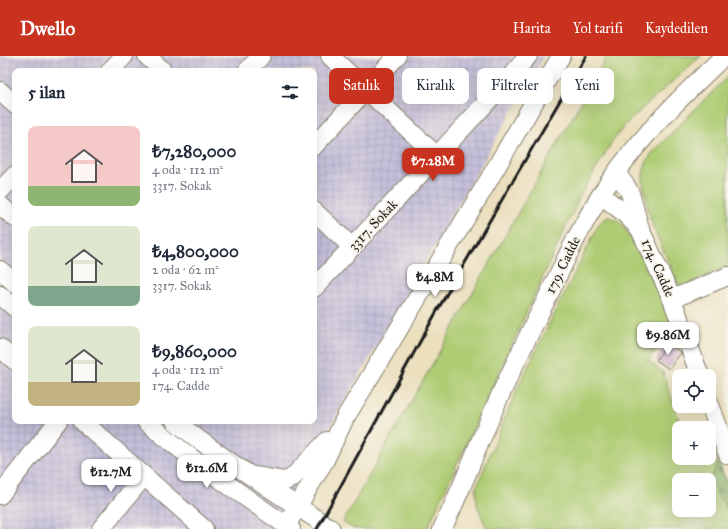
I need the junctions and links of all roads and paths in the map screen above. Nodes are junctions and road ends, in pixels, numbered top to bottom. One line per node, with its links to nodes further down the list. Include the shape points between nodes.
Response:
1 (124, 56): 9 (street)
2 (147, 56): 10 (street)
3 (261, 56): 11 (street)
4 (330, 56): 12 (street)
5 (397, 56): 13 (street)
6 (528, 56): 19 (street, 3317. Sokak)
7 (561, 56): 40 (street)
8 (724, 56): 20 (street, 179. Cadde, via 665,114)
9 (113, 68)
10 (160, 68)
11 (250, 68)
12 (343, 68)
13 (386, 68)
14 (0, 91): 15 (street)
15 (12, 102)
16 (353, 104): 18 (street)
17 (381, 104): 19 (street)
18 (317, 143)
19 (437, 156): 28 (street, 3317. Sokak)
20 (616, 173): 23 (street, 179. Cadde); 27 (street, via 630,193)
21 (12, 178): 22 (street)
22 (0, 191)
23 (601, 195): 27 (street); 50 (street, 179. Cadde, via 576,239 513,367)
24 (0, 205): 26 (street)
25 (317, 214): 28 (street)
26 (12, 215)
27 (640, 229): 34 (street, 174. Cadde)
28 (352, 247): 32 (street, 3317. Sokak)
29 (0, 270): 31 (street)
30 (728, 276): 34 (street)
31 (12, 280)
32 (317, 285)
33 (0, 295): 35 (street)
34 (672, 299): 38 (street, 174. Cadde)
35 (12, 305)
36 (0, 348): 37 (street)
37 (12, 358)
38 (697, 369)
39 (713, 413): 45 (street)
40 (345, 418): 46 (street, via 325,444 292,478 285,481); 49 (street, via 325,460)
41 (56, 424): 48 (street)
42 (85, 424): 47 (street)
43 (149, 424): 51 (street, via 182,452)
44 (179, 424): 46 (street)
45 (728, 455)
46 (247, 474): 49 (street)
47 (144, 476): 52 (street); 53 (street)
48 (0, 495)
49 (298, 506): 51 (street); 54 (street)
50 (453, 507): 55 (street); 56 (street)
51 (288, 528)
52 (101, 529)
53 (204, 529)
54 (331, 529)
55 (442, 529)
56 (448, 529)

